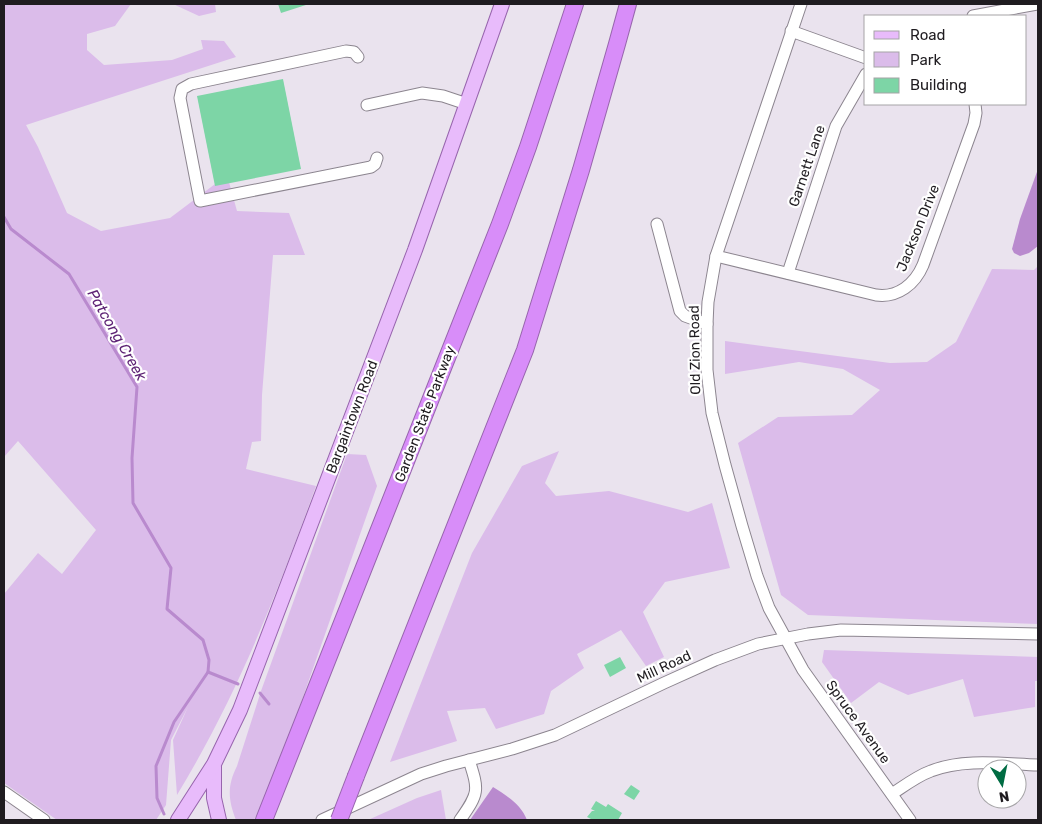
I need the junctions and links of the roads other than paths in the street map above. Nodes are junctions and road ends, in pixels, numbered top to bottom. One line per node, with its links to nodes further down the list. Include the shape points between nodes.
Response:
1 (502, 4): 11 (main road, Bargaintown Road)
2 (575, 4): 26 (highway, Garden State Parkway, via 500,224)
3 (628, 4): 31 (highway, bridge, via 525,350)
4 (801, 4): 7 (street, Old Zion Road)
5 (1037, 4): 6 (street)
6 (978, 15)
7 (791, 31): 9 (street); 16 (street, Old Zion Road)
8 (358, 57): 14 (street, via 354,52 346,52 191,84 182,90 180,98 200,201 371,166)
9 (864, 57)
10 (864, 77): 17 (street, Garnett Lane, via 836,126)
11 (467, 104): 12 (street, via 422,93); 22 (main road, Bargaintown Road, via 240,710)
12 (367, 105)
13 (975, 105): 17 (street, Jackson Drive, via 974,124 919,273 911,284 899,292 881,296)
14 (377, 158)
15 (657, 224): 18 (street, via 682,314)
16 (716, 256): 17 (street, Jackson Drive); 18 (street, Old Zion Road)
17 (788, 273)
18 (707, 324): 20 (street, Old Zion Road, via 709,389 718,440 760,585)
19 (1038, 634): 20 (street, Mill Road, via 842,630)
20 (785, 638): 21 (street, Mill Road, via 715,660 555,735); 25 (street, Spruce Avenue, via 802,670)
21 (468, 760): 30 (street, Mill Road, via 421,774); 32 (street, via 476,791 471,806)
22 (214, 764): 28 (main road, Bargaintown Road); 29 (main road, via 214,798)
23 (1038, 765): 25 (street, via 975,763 940,768)
24 (4, 792): 27 (street)
25 (892, 794): 33 (street, Spruce Avenue)
26 (265, 816)
27 (44, 820)
28 (178, 820)
29 (219, 820)
30 (322, 820)
31 (339, 820)
32 (460, 820)
33 (910, 820)

